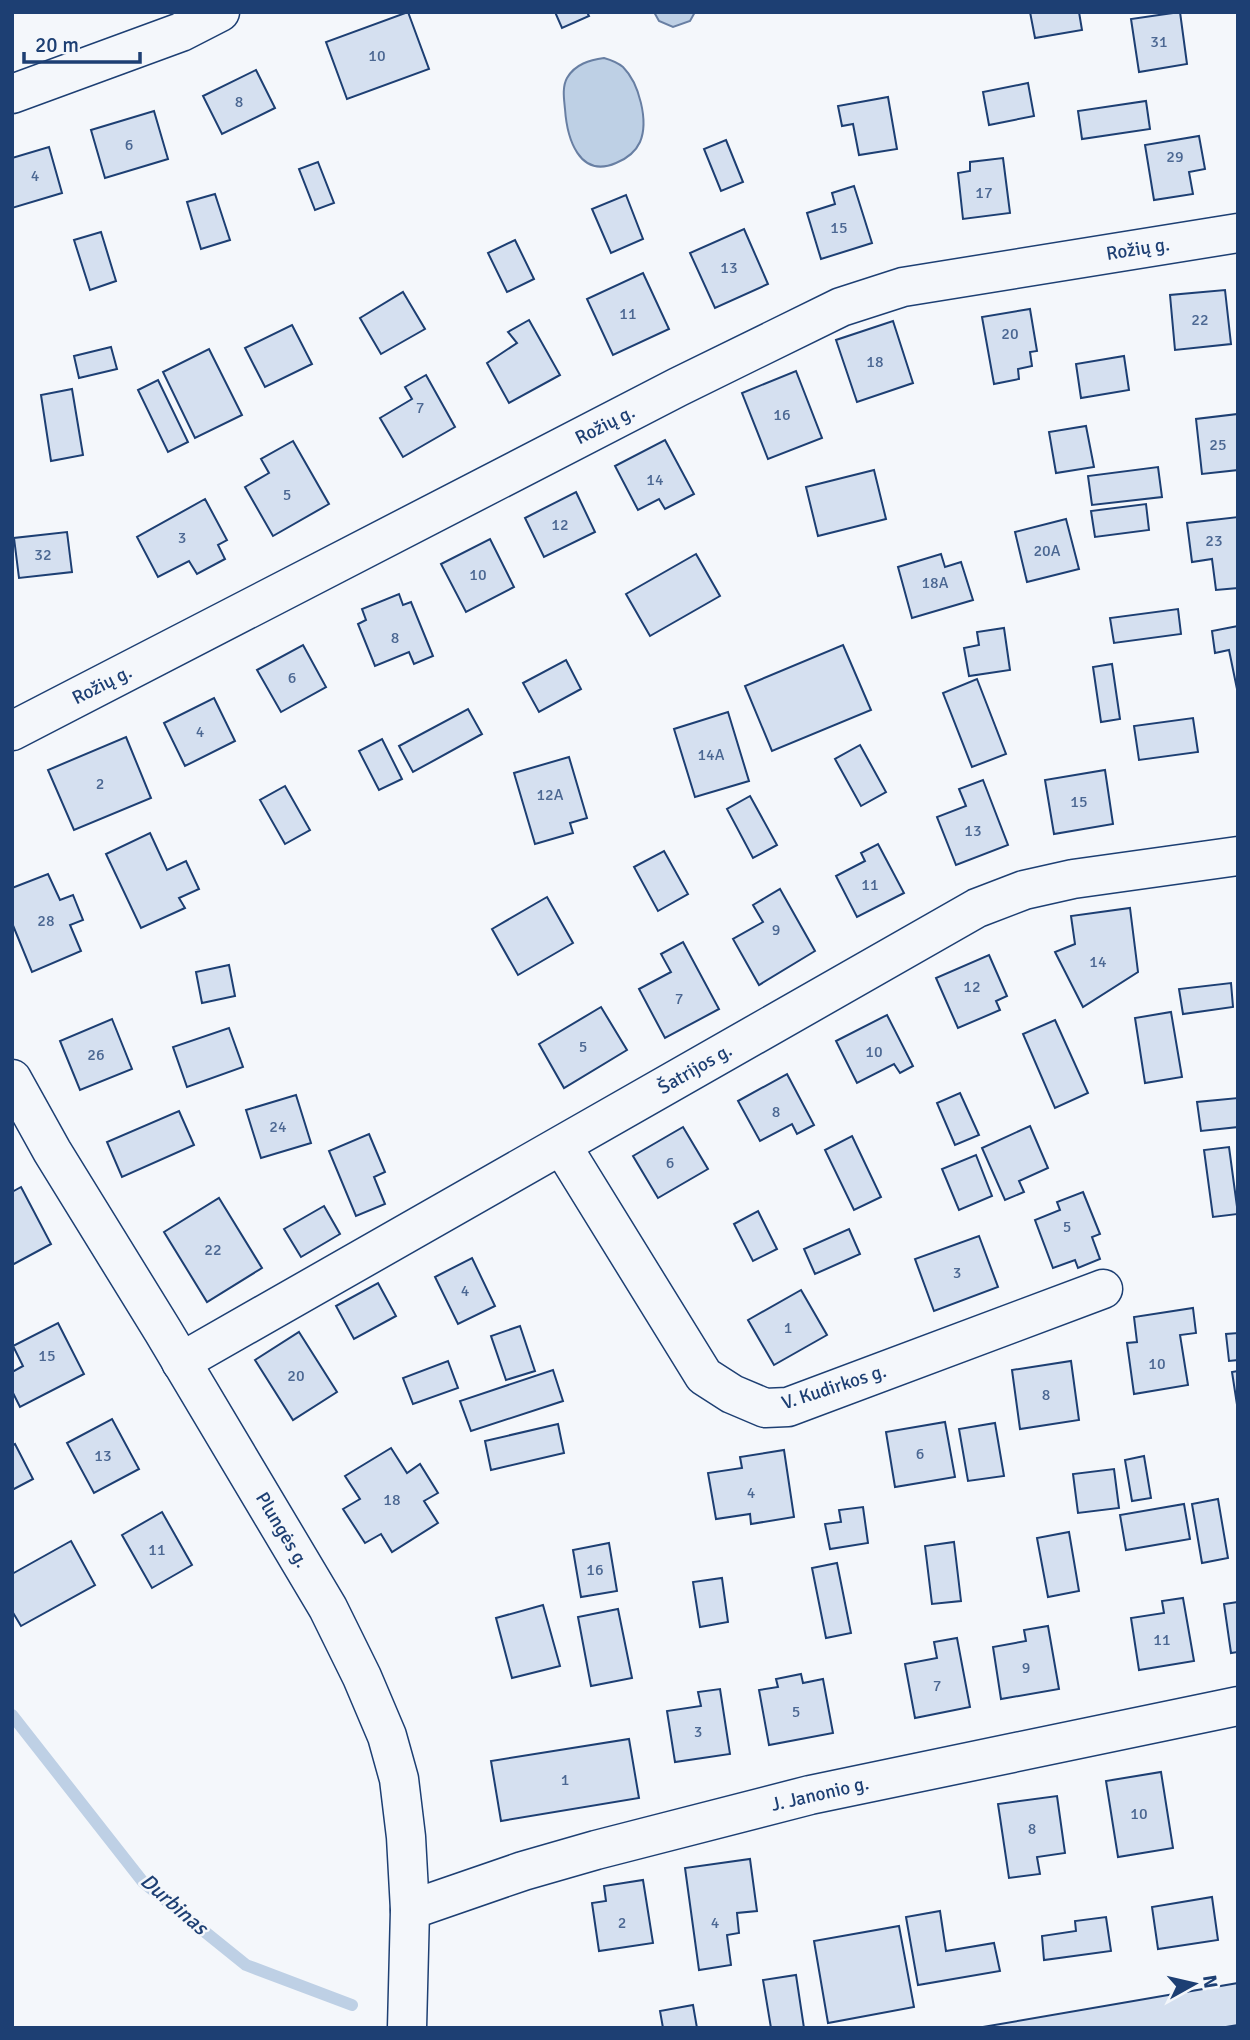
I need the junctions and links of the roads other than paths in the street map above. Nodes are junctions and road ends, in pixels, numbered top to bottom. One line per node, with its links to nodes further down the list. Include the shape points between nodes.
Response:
1 (220, 12): 2 (street, via 181,32)
2 (12, 94)
3 (1238, 233): 4 (street, Rožių g., via 902,287 841,307)
4 (12, 732)
5 (1238, 856): 7 (street, Šatrijos g., via 1073,879 1024,890 977,908)
6 (12, 1079): 9 (street, Plungės g.)
7 (562, 1146): 8 (street, V. Kudirkos g., via 704,1376 765,1408 788,1407); 9 (street, Šatrijos g.)
8 (1103, 1289)
9 (181, 1362): 11 (street, Plungės g., via 328,1608 387,1735 399,1779)
10 (1238, 1706): 11 (street, J. Janonio g., via 810,1795 596,1850)
11 (410, 1910): 12 (street, Plungės g.)
12 (407, 2028)

